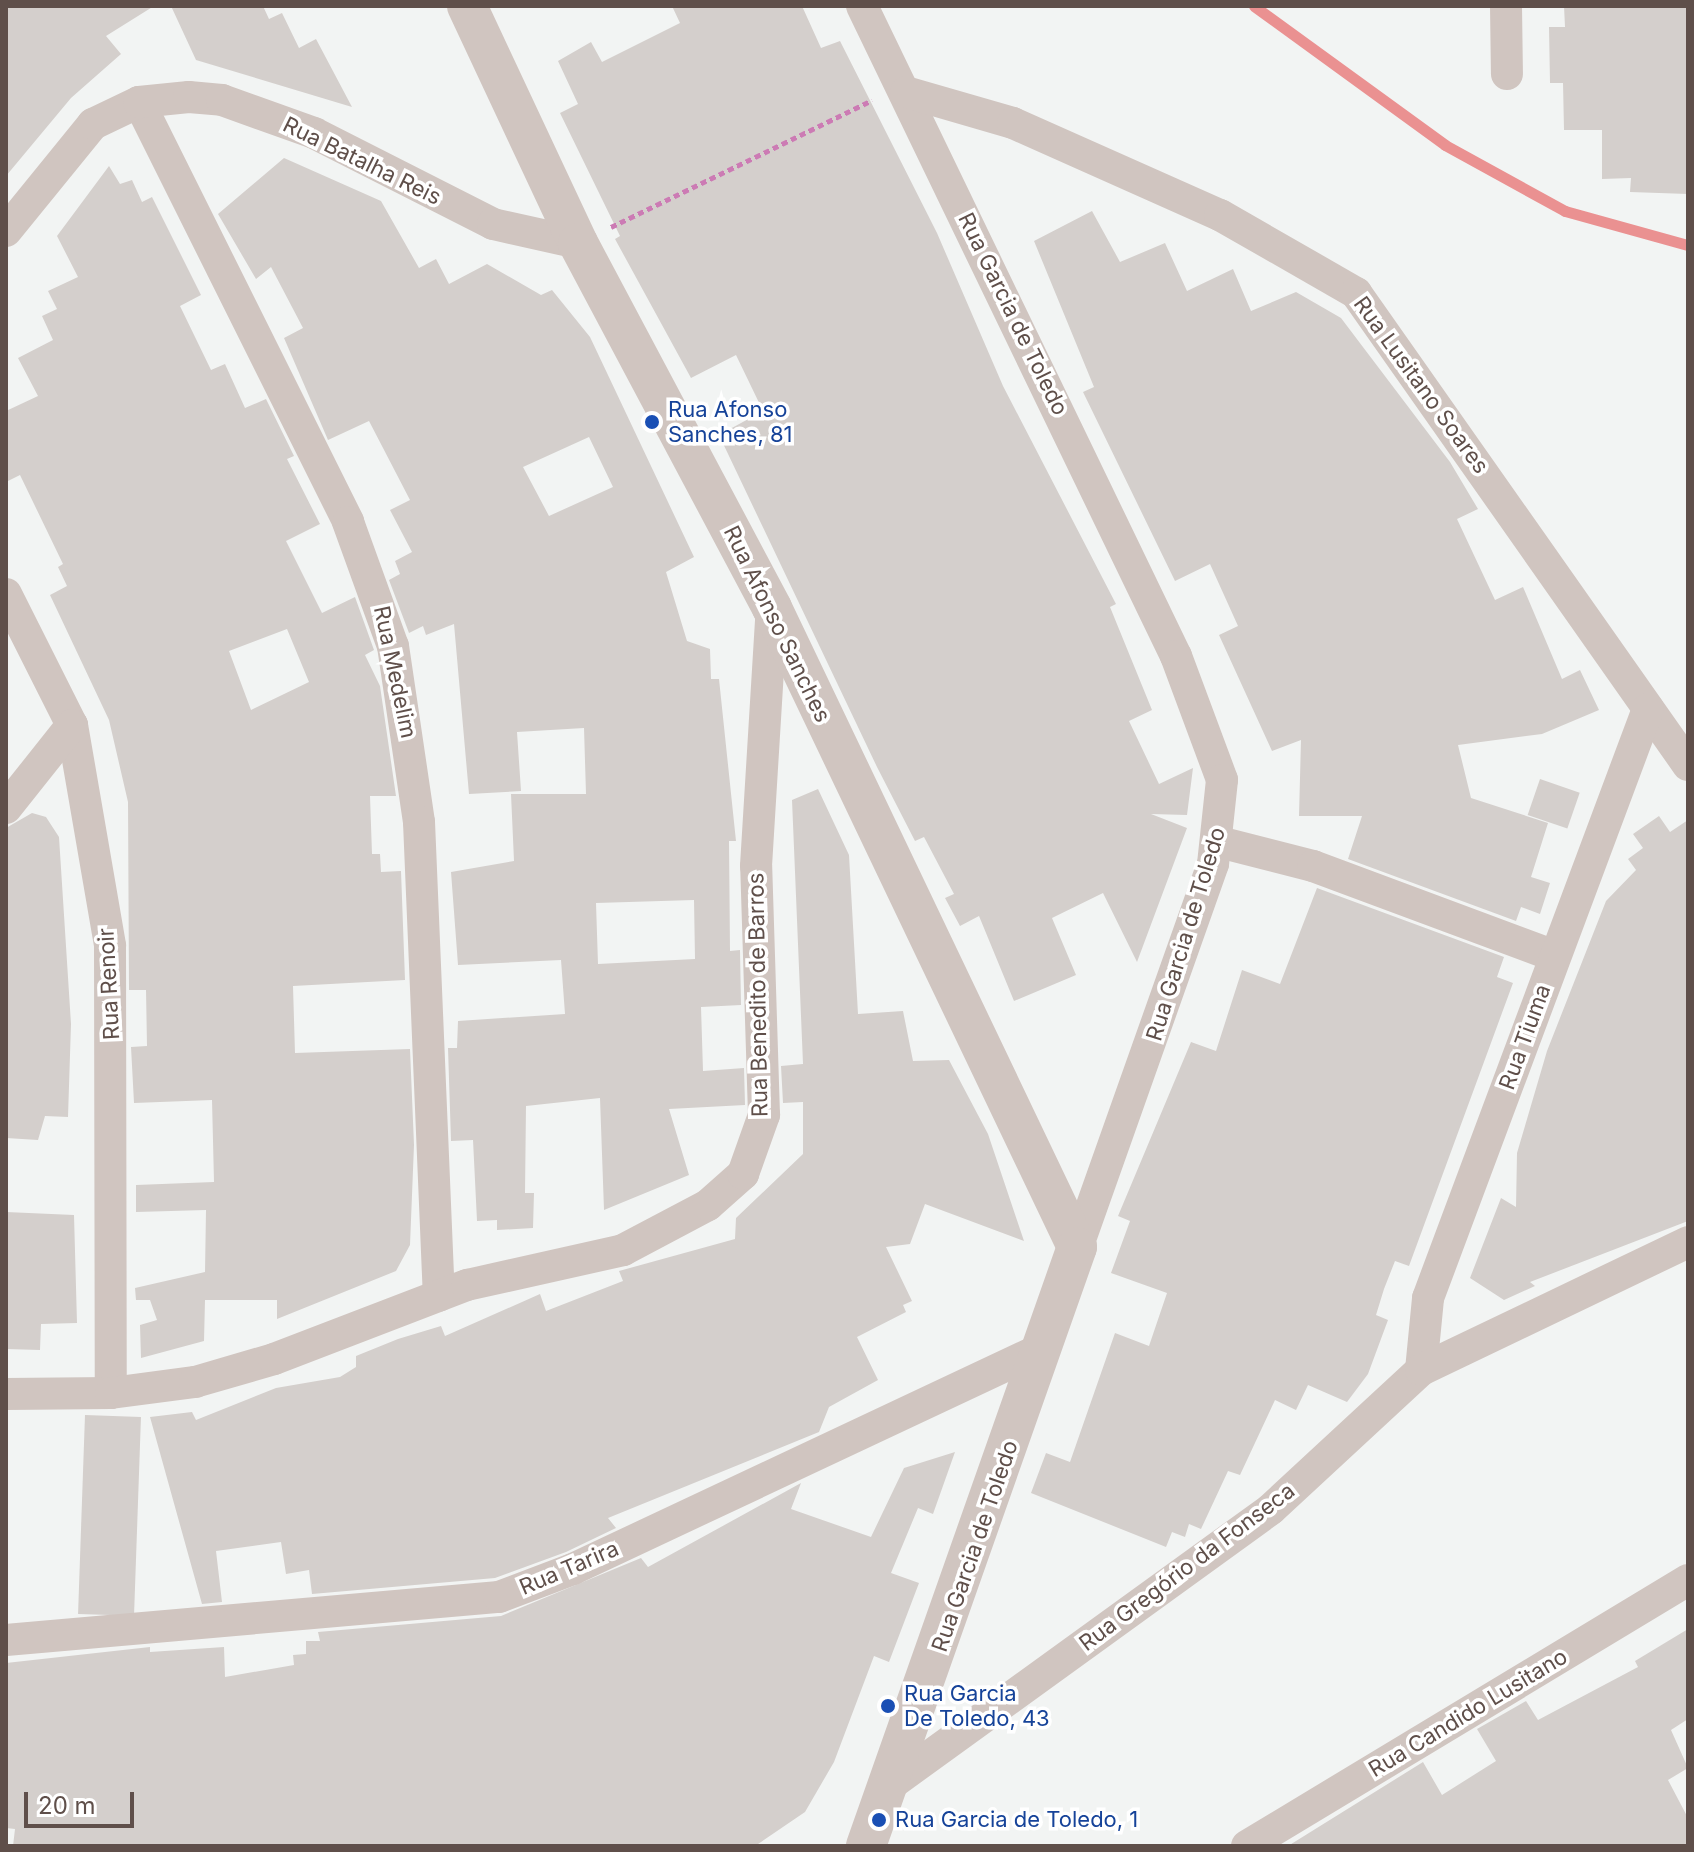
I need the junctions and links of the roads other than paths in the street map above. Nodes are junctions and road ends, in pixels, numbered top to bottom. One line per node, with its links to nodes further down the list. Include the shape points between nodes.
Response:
1 (467, 6): 8 (street, Rua Afonso Sanches)
2 (862, 6): 5 (street, Rua Garcia de Toledo)
3 (1506, 6): 4 (street)
4 (1507, 74)
5 (906, 92): 11 (street, Rua Lusitano Soares, via 1013,123 1192,203 1356,293); 15 (street, Rua Garcia de Toledo, via 1176,656 1222,780)
6 (139, 102): 7 (street, Rua Batalha Reis, via 93,124); 8 (street, Rua Batalha Reis, via 222,100 314,133 493,224); 19 (street, Rua Medelim, via 348,522 393,646 419,822)
7 (6, 231)
8 (578, 243): 10 (street, Rua Afonso Sanches)
9 (6, 594): 12 (street, Rua Renoir)
10 (772, 608): 18 (street, Rua Afonso Sanches); 19 (street, Rua Benedito de Barros, via 757,822 764,1115 743,1174 708,1205 623,1250)
11 (1648, 709): 13 (street, Rua Lusitano Soares); 16 (street, Rua Tiuma)
12 (72, 725): 14 (street); 22 (street, Rua Renoir, via 110,946)
13 (1688, 765)
14 (6, 808)
15 (1219, 842): 16 (street, via 1313,866); 18 (street, Rua Garcia de Toledo)
16 (1555, 956): 21 (street, Rua Tiuma, via 1428,1298)
17 (1688, 1242): 21 (street, Rua Gregório da Fonseca)
18 (1077, 1247): 20 (street, Rua Garcia de Toledo)
19 (439, 1296): 22 (street, Rua Benedito de Barros, via 274,1359 195,1382)
20 (1043, 1348): 25 (street, Rua Tarira, via 573,1569 499,1597); 26 (street, Rua Garcia de Toledo)
21 (1421, 1370): 26 (street, Rua Gregório da Fonseca, via 1271,1509)
22 (111, 1393): 23 (street, Rua Benedito de Barros)
23 (6, 1394)
24 (1688, 1580): 28 (street, Rua Candido Lusitano)
25 (6, 1640)
26 (894, 1782): 27 (street, Rua Garcia de Toledo)
27 (861, 1842)
28 (1247, 1846)

